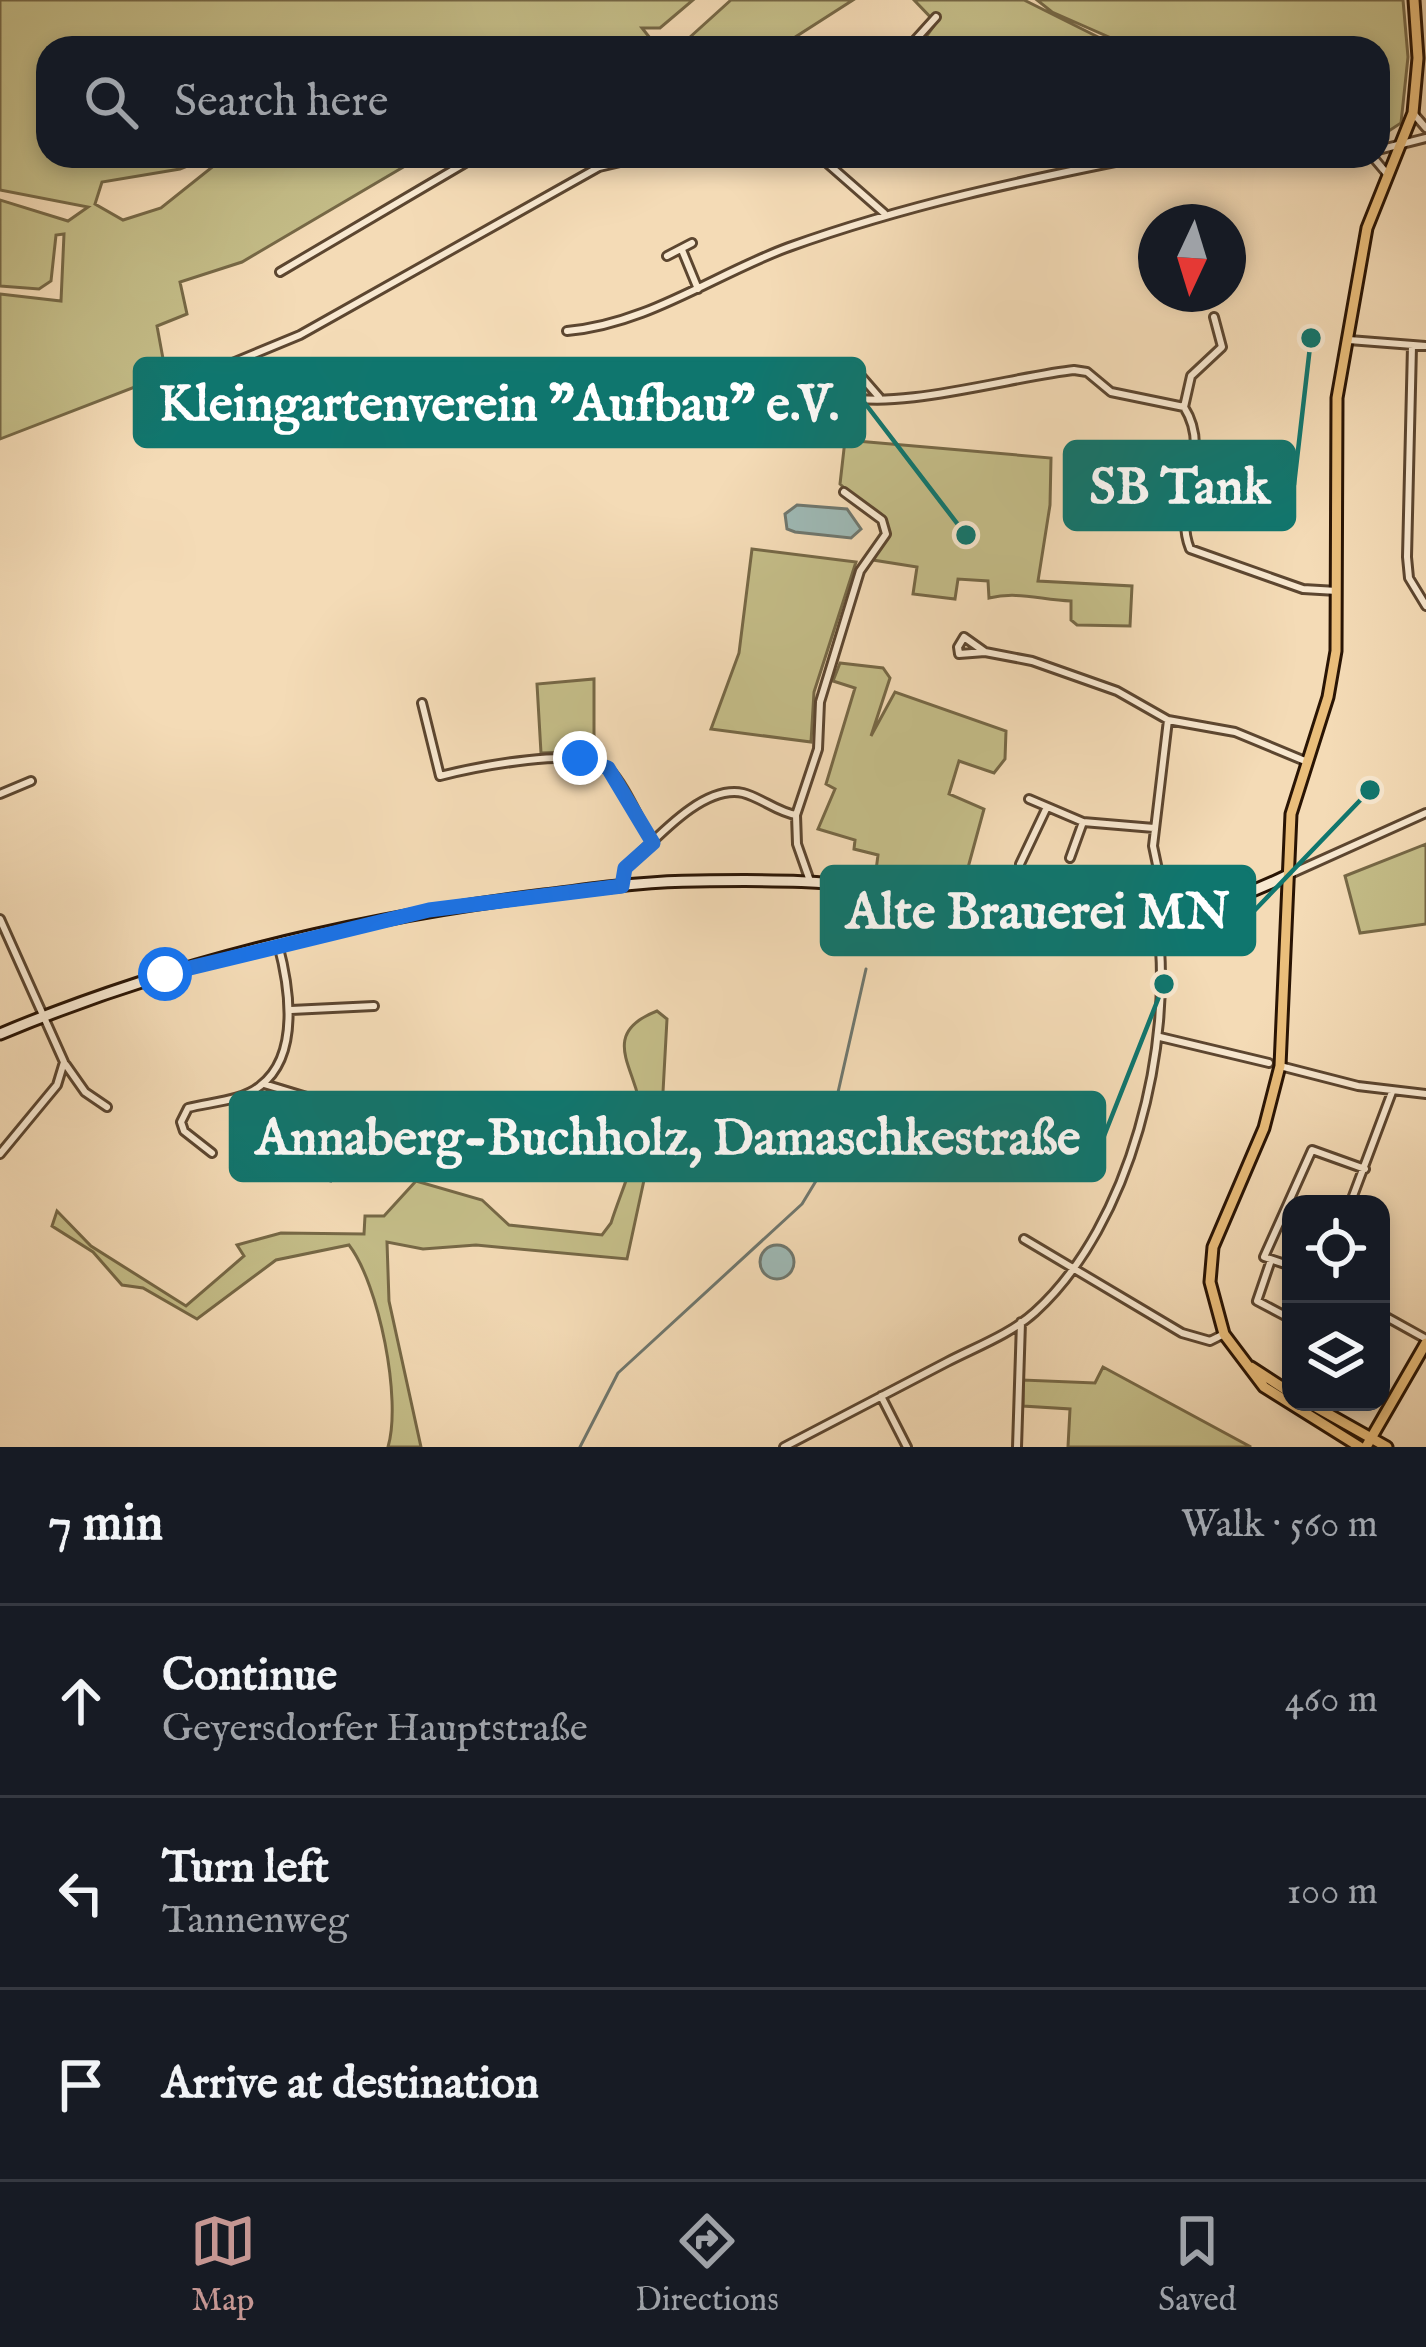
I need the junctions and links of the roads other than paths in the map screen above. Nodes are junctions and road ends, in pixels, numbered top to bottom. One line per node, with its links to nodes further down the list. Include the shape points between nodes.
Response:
1 (1414, 0): 4 (main road)
2 (936, 17): 3 (street)
3 (919, 36)
4 (1413, 113): 5 (street); 7 (main road)
5 (1426, 128)
6 (1426, 139): 7 (street)
7 (1404, 144): 8 (street); 14 (main road)
8 (1390, 148)
9 (457, 168): 19 (street)
10 (598, 168): 26 (street, via 300,335)
11 (833, 168): 15 (street)
12 (1090, 168): 15 (street)
13 (1385, 168): 14 (street)
14 (1388, 178): 23 (main road, via 1367,228)
15 (884, 213): 20 (street)
16 (692, 243): 17 (street)
17 (682, 250): 18 (street); 20 (street)
18 (667, 256)
19 (280, 272)
20 (698, 289): 22 (street)
21 (1214, 317): 28 (street, via 1222,346 1191,376)
22 (567, 332)
23 (1346, 340): 24 (street); 30 (main road, via 1333,450)
24 (1412, 346): 25 (street); 31 (street, via 1407,557)
25 (1426, 346)
26 (170, 389)
27 (879, 397): 27 (street, via 859,374 840,380 849,398); 28 (street, via 1074,370 1111,392)
28 (1184, 407): 30 (street, via 1197,443 1184,527 1190,549 1303,589)
29 (844, 492): 41 (street, via 882,520 886,533 860,571)
30 (1338, 591): 35 (main road, via 1332,679)
31 (1426, 606)
32 (985, 652): 34 (street, via 1087,679)
33 (422, 703): 44 (street, via 440,776 594,760 608,768)
34 (1168, 720): 35 (street, via 1235,732); 43 (street)
35 (1305, 760): 47 (main road)
36 (31, 781): 37 (street)
37 (0, 794)
38 (1029, 800): 39 (street)
39 (1047, 807): 42 (street); 46 (street)
40 (1426, 813): 47 (street)
41 (796, 815): 44 (street, via 722,792); 48 (street)
42 (1082, 822): 43 (street); 45 (street)
43 (1154, 828): 51 (street)
44 (653, 843): 49 (street, via 625,868)
45 (1070, 858)
46 (1020, 864)
47 (1288, 875): 51 (main road); 59 (main road)
48 (812, 884): 49 (main road); 51 (main road, via 903,894 1019,934)
49 (622, 886): 52 (main road, via 429,910)
50 (0, 919): 55 (street)
51 (1162, 919): 57 (street)
52 (278, 944): 54 (street); 55 (main road)
53 (374, 1006): 54 (street)
54 (291, 1010): 60 (street)
55 (47, 1014): 56 (main road); 58 (street)
56 (0, 1034)
57 (1160, 1037): 59 (street); 72 (street, via 1125,1165)
58 (64, 1062): 63 (street); 66 (street, via 57,1085)
59 (1275, 1064): 61 (street); 77 (main road, via 1264,1128 1213,1247 1212,1299)
60 (264, 1084): 64 (street, via 344,1108); 65 (street, via 188,1108 184,1131)
61 (1392, 1092): 62 (street); 67 (street)
62 (1426, 1094)
63 (107, 1107)
64 (350, 1133)
65 (212, 1153)
66 (0, 1154)
67 (1365, 1169): 68 (street); 70 (street, via 1312,1150 1264,1258)
68 (1353, 1195)
69 (1024, 1239): 72 (street)
70 (1271, 1260): 71 (street); 73 (street, via 1257,1300)
71 (1282, 1263)
72 (1070, 1272): 75 (street); 77 (street, via 1182,1333 1210,1341)
73 (1282, 1313)
74 (1390, 1319): 78 (street)
75 (1022, 1322): 76 (street); 79 (street)
76 (1006, 1331): 79 (street); 82 (street)
77 (1224, 1334): 80 (main road)
78 (1426, 1341): 84 (main road)
79 (1019, 1346): 87 (street)
80 (1242, 1360): 81 (main road); 84 (main road, via 1277,1399)
81 (1282, 1387)
82 (881, 1396): 85 (street); 86 (street)
83 (1320, 1411): 84 (main road)
84 (1366, 1444): 88 (main road)
85 (784, 1447)
86 (907, 1447)
87 (1017, 1447)
88 (1387, 1447)

